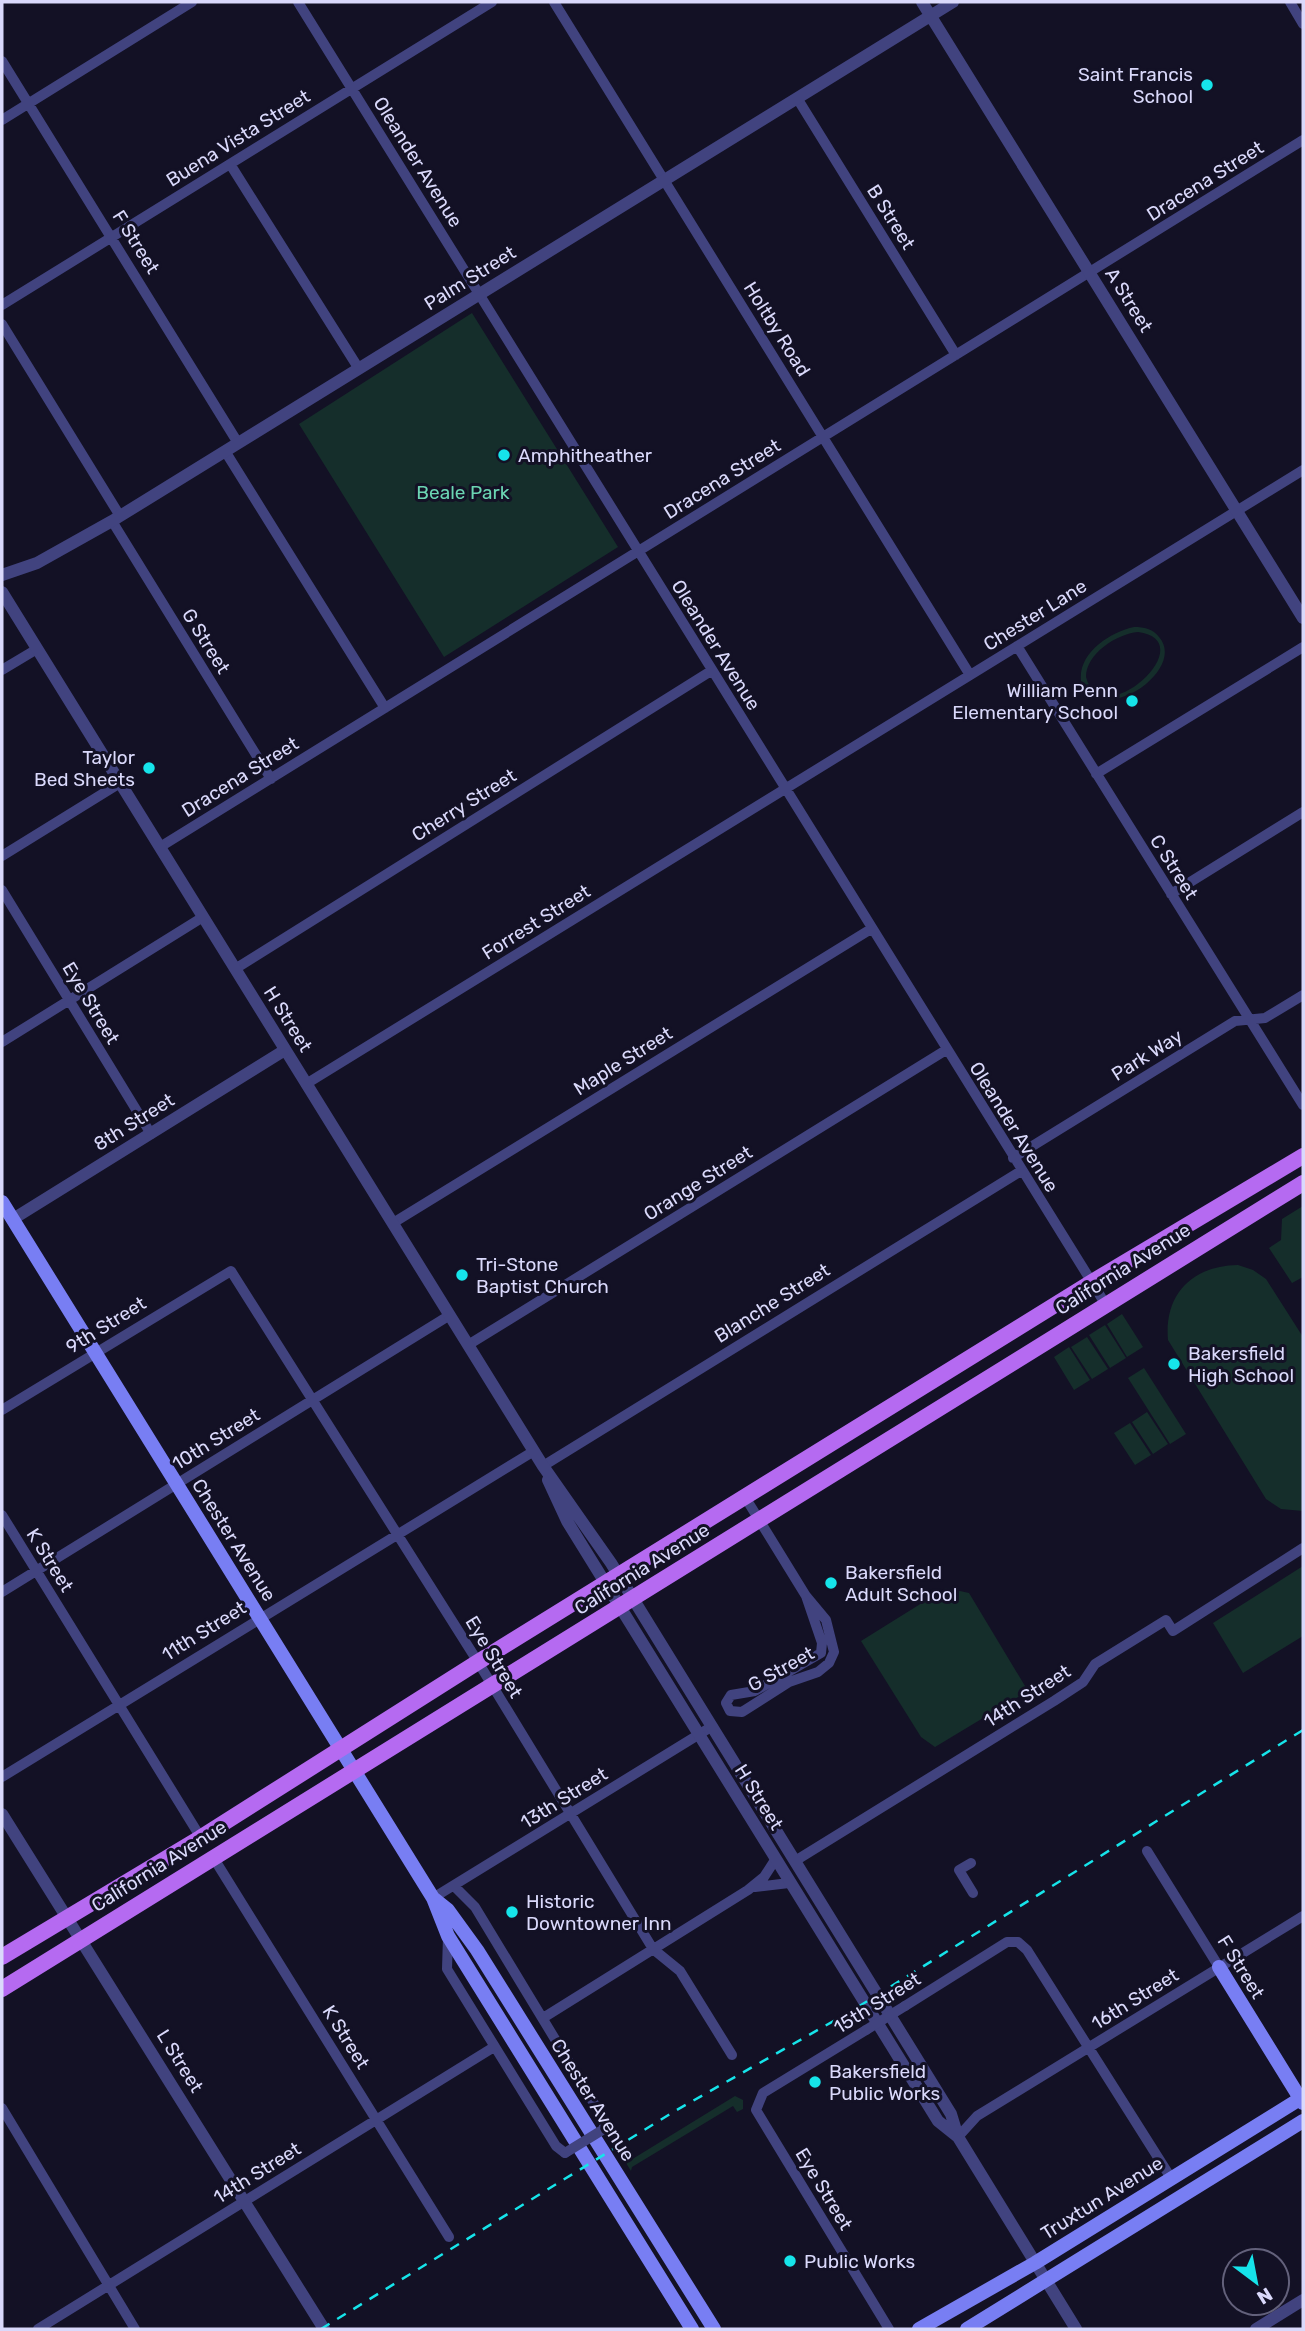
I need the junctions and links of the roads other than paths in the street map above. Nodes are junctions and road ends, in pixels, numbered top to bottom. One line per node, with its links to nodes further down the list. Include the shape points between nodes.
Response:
1 (192, 2): 13 (street)
2 (298, 2): 11 (street, Oleander Avenue)
3 (492, 2): 11 (street, Buena Vista Street)
4 (554, 2): 17 (street, Holtby Road)
5 (922, 2): 8 (street, A Street)
6 (953, 2): 8 (street, Palm Street)
7 (1290, 2): 9 (street)
8 (930, 16): 12 (street, Palm Street); 19 (street, A Street)
9 (1303, 24)
10 (2, 61): 13 (street, F Street)
11 (351, 89): 16 (street, Buena Vista Street); 20 (street, Oleander Avenue)
12 (797, 98): 17 (street, Palm Street); 23 (street, B Street)
13 (29, 103): 14 (street); 18 (street, F Street)
14 (2, 120)
15 (1303, 141): 19 (street, Dracena Street)
16 (230, 164): 18 (street, Buena Vista Street); 24 (street)
17 (664, 180): 20 (street, Palm Street); 25 (street, Holtby Road)
18 (110, 237): 21 (street, Buena Vista Street); 26 (street, F Street)
19 (1090, 273): 23 (street, Dracena Street); 29 (street, A Street)
20 (479, 295): 24 (street, Palm Street); 31 (street, Oleander Avenue)
21 (2, 305)
22 (2, 324): 30 (street, G Street)
23 (956, 355): 25 (street, Dracena Street)
24 (359, 369): 26 (street, Palm Street)
25 (823, 437): 31 (street, Dracena Street); 40 (street, Holtby Road)
26 (238, 443): 27 (street, Palm Street)
27 (225, 451): 30 (street, Palm Street); 41 (street)
28 (1303, 470): 29 (street, Chester Lane)
29 (1237, 511): 34 (street, A Street); 35 (street, Chester Lane)
30 (116, 519): 32 (street, Palm Street, via 37,563); 43 (street, G Street)
31 (638, 552): 39 (street, Oleander Avenue); 41 (street, Dracena Street)
32 (2, 575)
33 (2, 592): 37 (street, H Street)
34 (1303, 618)
35 (1017, 646): 40 (street, Chester Lane); 42 (street, C Street)
36 (1303, 647): 42 (street)
37 (37, 649): 38 (street); 44 (street, H Street)
38 (2, 670)
39 (711, 671): 45 (street, Oleander Avenue); 53 (street, Cherry Street)
40 (970, 675): 45 (street, Chester Lane)
41 (384, 708): 43 (street, Dracena Street)
42 (1096, 774): 50 (street, C Street)
43 (271, 779): 47 (street, Dracena Street)
44 (120, 783): 47 (street, H Street); 48 (street)
45 (785, 789): 52 (street, Oleander Avenue); 60 (street, Forrest Street)
46 (1303, 812): 50 (street)
47 (160, 847): 51 (street, H Street)
48 (2, 856)
49 (2, 890): 55 (street, Eye Street)
50 (1171, 894): 56 (street, C Street)
51 (203, 917): 53 (street, H Street); 55 (street)
52 (871, 929): 59 (street, Oleander Avenue); 69 (street, Maple Street)
53 (235, 970): 58 (street, H Street)
54 (1303, 995): 56 (street, Park Way, via 1265,1018)
55 (69, 1000): 57 (street); 62 (street, Eye Street)
56 (1250, 1019): 61 (street, C Street); 64 (street, Park Way, via 1235,1021)
57 (2, 1042)
58 (285, 1050): 60 (street, H Street); 62 (street, 8th Street)
59 (946, 1051): 64 (street, Oleander Avenue); 74 (street, Orange Street)
60 (306, 1084): 69 (street, H Street)
61 (1303, 1105)
62 (151, 1134): 68 (street, 8th Street)
63 (1303, 1156): 71 (main road, California Avenue)
64 (1013, 1158): 65 (street, Oleander Avenue)
65 (1021, 1171): 71 (street, Oleander Avenue); 79 (street, Blanche Street)
66 (1303, 1183): 72 (main road, California Avenue)
67 (2, 1202): 68 (main road, Chester Avenue)
68 (7, 1222): 75 (main road, Chester Avenue)
69 (393, 1223): 73 (street, H Street)
70 (230, 1271): 75 (street, 9th Street); 76 (street, Eye Street)
71 (1092, 1282): 72 (street, Oleander Avenue); 81 (main road, California Avenue)
72 (1106, 1304): 83 (main road, California Avenue)
73 (450, 1315): 74 (street, H Street); 76 (street, 10th Street)
74 (468, 1345): 78 (street, H Street)
75 (95, 1352): 77 (street, 9th Street); 80 (main road, Chester Avenue)
76 (314, 1399): 80 (street, 10th Street); 84 (street, Eye Street)
77 (2, 1410)
78 (534, 1451): 79 (street, H Street); 84 (street, 11th Street)
79 (543, 1466): 87 (street, H Street, via 587,1524)
80 (177, 1484): 86 (street, 10th Street); 91 (main road, Chester Avenue)
81 (745, 1497): 83 (street, G Street); 87 (main road, California Avenue)
82 (2, 1515): 86 (street, K Street)
83 (759, 1521): 89 (street, G Street); 90 (main road, California Avenue)
84 (396, 1535): 91 (street, 11th Street); 92 (street, Eye Street)
85 (1303, 1548): 107 (street, 14th Street, via 1173,1631 1166,1620 1095,1664 1083,1682 1054,1701)
86 (36, 1571): 88 (street, 10th Street); 94 (street, K Street)
87 (612, 1579): 90 (street, H Street); 92 (main road, California Avenue)
88 (2, 1592)
89 (806, 1596): 89 (street, G Street, via 822,1643 821,1653 755,1691 731,1695 726,1703 730,1711 742,1712 829,1663 834,1646 829,1626)
90 (626, 1603): 93 (main road, California Avenue); 95 (street, H Street); 96 (street, H Street)
91 (260, 1617): 94 (street, 11th Street); 97 (main road, Chester Avenue)
92 (478, 1662): 93 (street, Eye Street); 97 (main road, California Avenue)
93 (491, 1686): 98 (main road, California Avenue); 102 (street, Eye Street)
94 (119, 1705): 99 (street, 11th Street); 103 (street, K Street)
95 (711, 1727): 96 (street, 13th Street); 107 (street, H Street)
96 (698, 1735): 100 (street, H Street); 102 (street, 13th Street)
97 (341, 1749): 98 (main road, Chester Avenue); 103 (main road, California Avenue)
98 (354, 1770): 105 (main road, California Avenue); 113 (main road, Chester Avenue)
99 (2, 1777)
100 (743, 1807): 106 (street, H Street); 107 (street, via 783,1857)
101 (2, 1814): 115 (street, L Street)
102 (570, 1814): 110 (street, 13th Street); 118 (street, Eye Street)
103 (201, 1838): 115 (main road, California Avenue)
104 (1147, 1851): 120 (street, F Street)
105 (213, 1857): 117 (main road, California Avenue); 131 (street, K Street)
106 (775, 1860): 109 (street, H Street); 111 (street)
107 (795, 1861): 130 (street, H Street)
108 (971, 1863): 112 (street, via 959,1870)
109 (789, 1883): 111 (street); 133 (street, H Street, via 938,2121)
110 (454, 1886): 113 (street, 13th Street); 122 (street, via 475,1907)
111 (748, 1890): 118 (street)
112 (973, 1893)
113 (433, 1898): 116 (main road, Chester Avenue); 145 (main road, Chester Avenue, via 448,1910 477,1950)
114 (1303, 1916): 120 (street, 16th Street)
115 (68, 1917): 117 (street, L Street); 119 (main road, California Avenue)
116 (448, 1936): 123 (street, via 447,1969); 144 (main road, Chester Avenue)
117 (81, 1939): 121 (main road, California Avenue); 135 (street, L Street)
118 (653, 1949): 122 (street); 125 (street, Eye Street, via 680,1971)
119 (2, 1957)
120 (1219, 1967): 124 (street, 16th Street); 126 (main road, F Street)
121 (2, 1989)
122 (543, 2018): 123 (street, bridge, via 604,2120 604,2129 565,2153 555,2146)
123 (494, 2047): 131 (street, 14th Street)
124 (1088, 2049): 127 (street, 15th Street, bridge, via 1027,1950 1018,1942 1007,1942 762,2092); 129 (street, 16th Street); 134 (street)
125 (732, 2055)
126 (1303, 2099): 134 (main road, Truxtun Avenue)
127 (759, 2101): 146 (street, Eye Street, via 756,2110 760,2118)
128 (2, 2108): 139 (street)
129 (985, 2112): 130 (street, 16th Street); 133 (street, 16th Street)
130 (951, 2114): 133 (street, H Street)
131 (376, 2119): 135 (street, 14th Street); 136 (street, K Street)
132 (1303, 2121): 138 (main road)
133 (958, 2137): 137 (street, H Street)
134 (1171, 2178): 137 (main road, Truxtun Avenue)
135 (245, 2201): 139 (street, 14th Street); 143 (street, L Street)
136 (449, 2237)
137 (1035, 2263): 138 (street, H Street); 147 (main road, Truxtun Avenue)
138 (1046, 2282): 148 (main road); 149 (street, H Street)
139 (108, 2286): 141 (street, 14th Street); 142 (street)
140 (1303, 2300): 150 (street)
141 (38, 2329)
142 (135, 2329)
143 (324, 2329)
144 (692, 2329)
145 (714, 2329)
146 (889, 2329)
147 (919, 2329)
148 (967, 2329)
149 (1076, 2329)
150 (1258, 2329)

